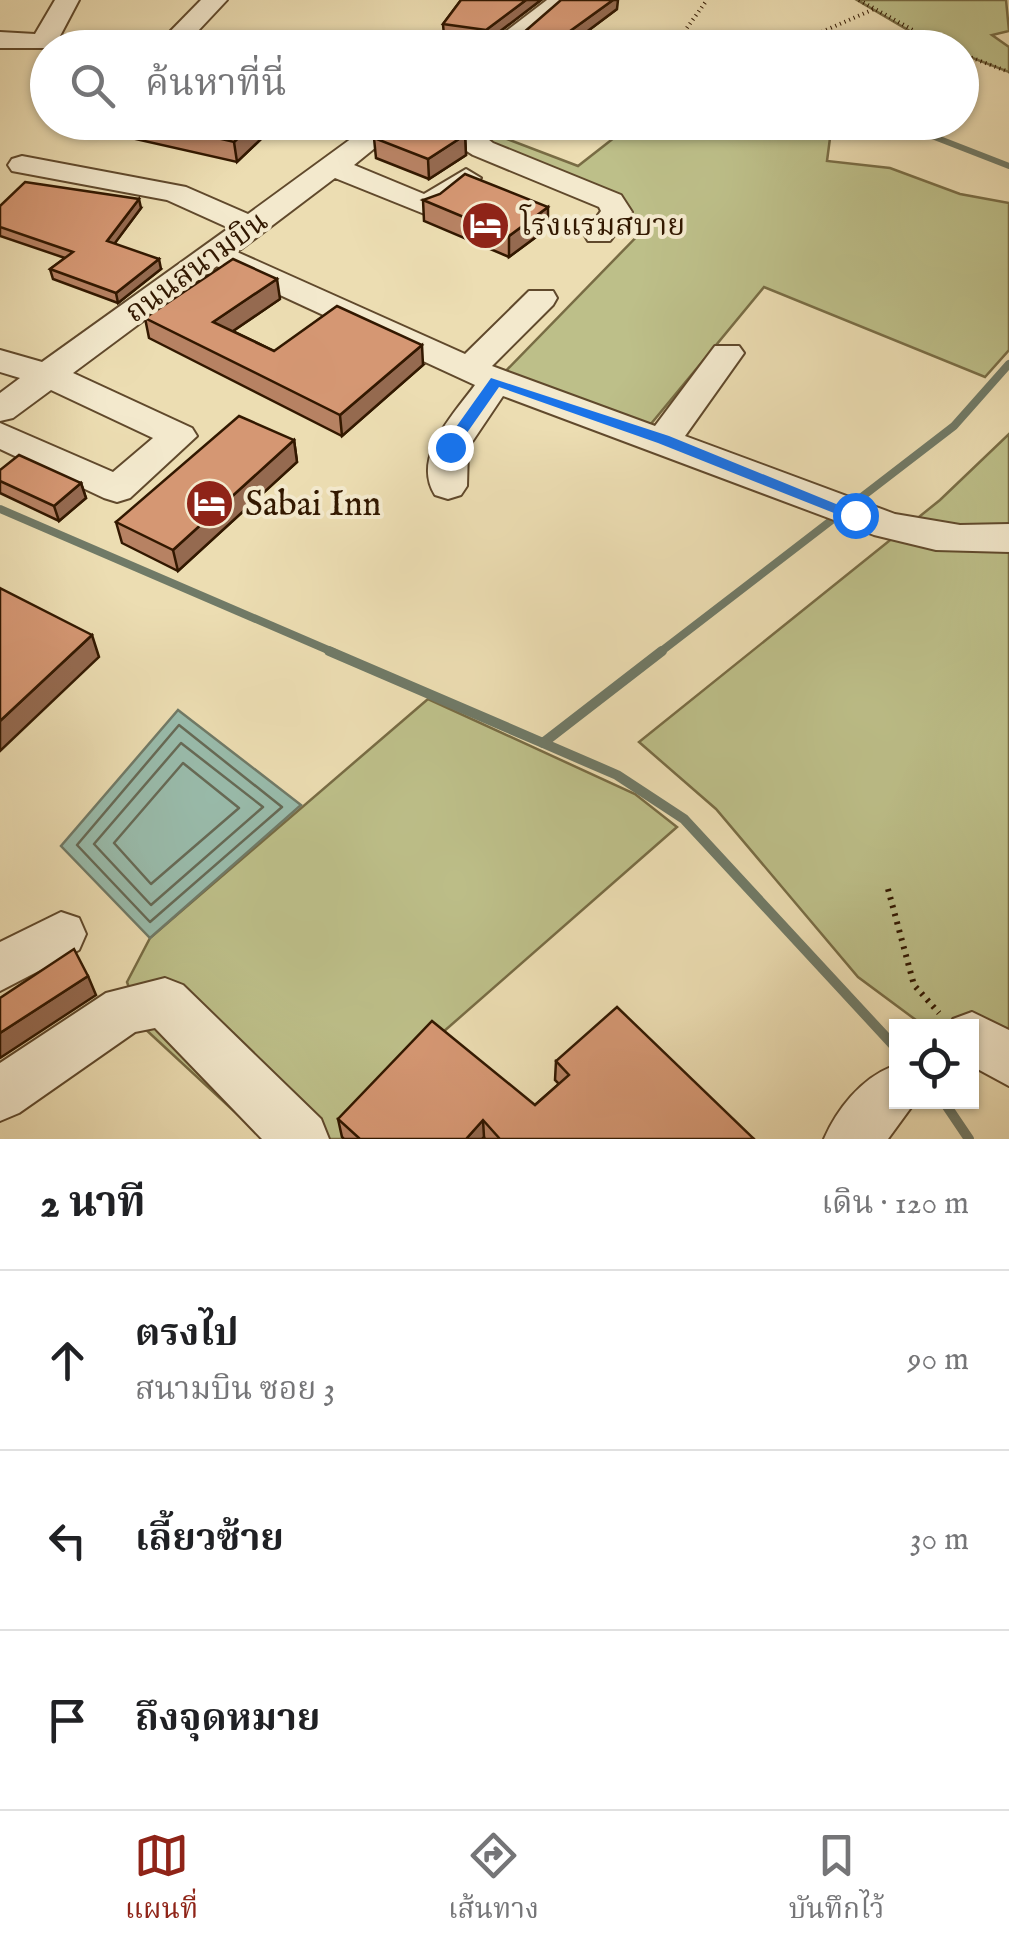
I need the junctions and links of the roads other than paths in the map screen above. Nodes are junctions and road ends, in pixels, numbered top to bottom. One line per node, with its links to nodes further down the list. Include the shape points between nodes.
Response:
1 (67, 0): 4 (street)
2 (214, 0): 5 (street)
3 (564, 0): 6 (street)
4 (50, 30)
5 (185, 30)
6 (522, 30)
7 (0, 40): 8 (street)
8 (30, 40)
9 (368, 140): 12 (street, ถนนสนามบิน)
10 (473, 140): 15 (street, via 610,201 617,212)
11 (22, 165): 14 (street, via 175,193)
12 (332, 166): 13 (street, via 427,206); 14 (street, ถนนสนามบิน)
13 (466, 178)
14 (251, 226): 16 (street, ถนนสนามบิน)
15 (599, 234)
16 (214, 253): 20 (street, ถนนสนามบิน); 21 (street)
17 (540, 298): 21 (street)
18 (727, 353): 24 (street)
19 (0, 362): 20 (street)
20 (48, 375): 22 (street, ถนนสนามบิน); 23 (street, via 179,436 117,489)
21 (483, 375): 24 (street); 25 (street, via 450,447)
22 (0, 410)
23 (0, 435)
24 (664, 440): 26 (street, via 942,538)
25 (448, 486)
26 (1009, 538)
27 (62, 934): 28 (street)
28 (0, 968)
29 (979, 1042): 30 (street)
30 (1009, 1060)
31 (0, 1094): 33 (street, via 124,1010 165,1002)
32 (889, 1095): 34 (street)
33 (301, 1139)
34 (852, 1139)

